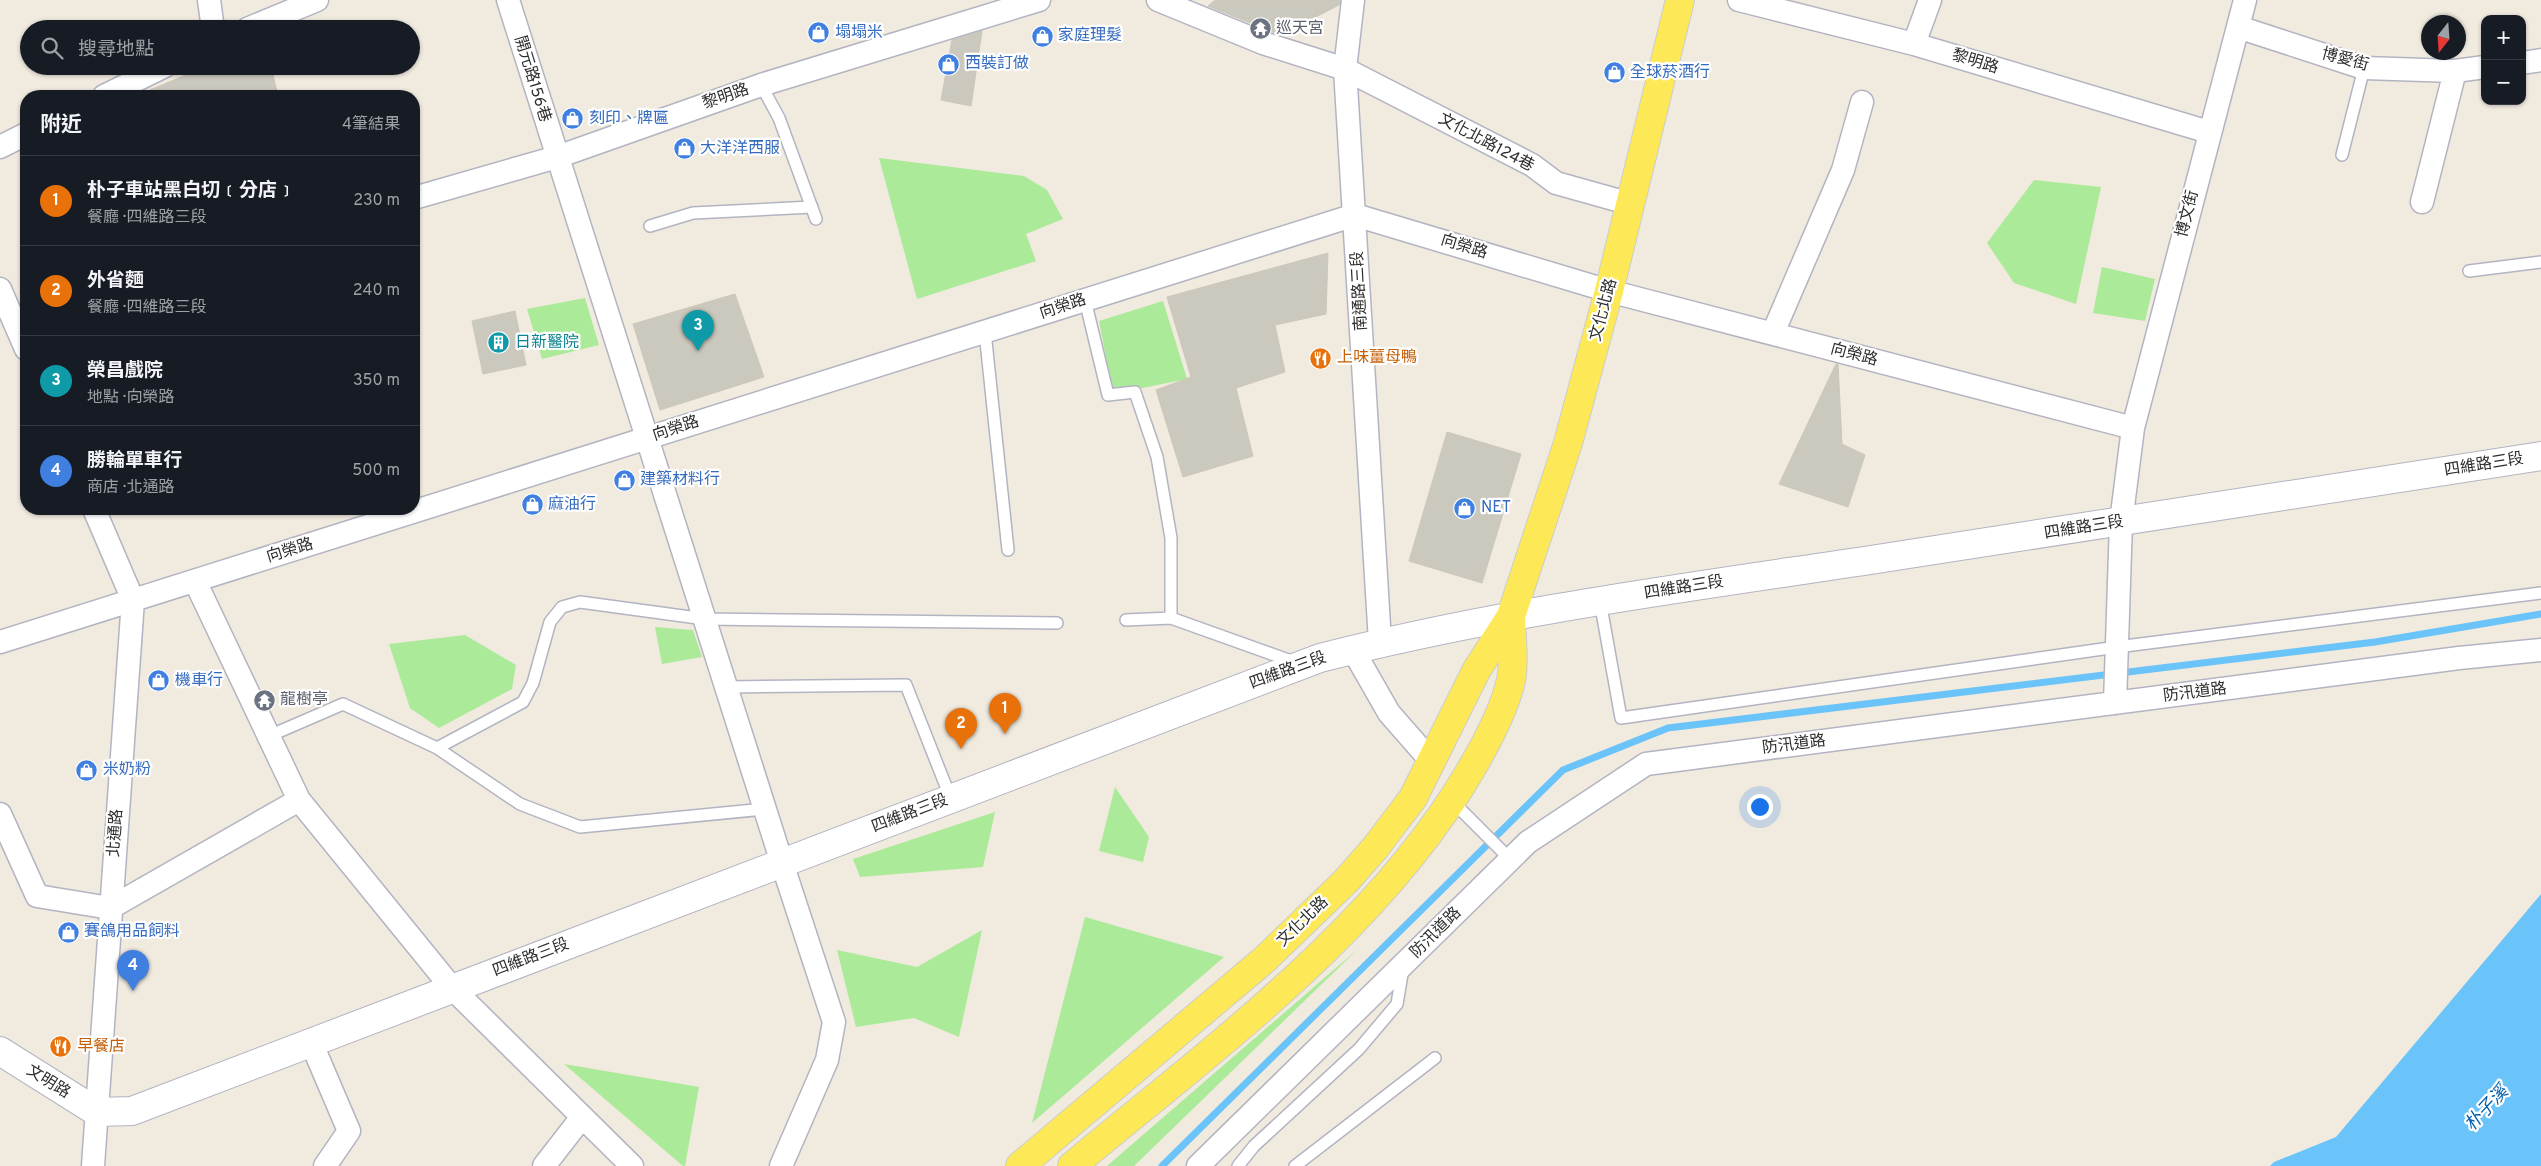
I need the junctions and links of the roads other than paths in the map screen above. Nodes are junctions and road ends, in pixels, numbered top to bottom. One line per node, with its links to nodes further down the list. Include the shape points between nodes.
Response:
1 (209, 0): 11 (street)
2 (317, 0): 12 (street)
3 (508, 0): 29 (street, 開元路156巷)
4 (1039, 0): 22 (street, 黎明路)
5 (1158, 0): 19 (street, 文化北路124巷, via 1263,43)
6 (1353, 0): 19 (street, 南通路三段)
7 (1680, 0): 32 (main road, 文化北路)
8 (1739, 0): 14 (street, 黎明路)
9 (1930, 0): 14 (street)
10 (2244, 0): 13 (street, 博文街)
11 (212, 20)
12 (269, 20)
13 (2238, 27): 17 (street, 博愛街); 25 (street, 博文街)
14 (1914, 44): 25 (street, 黎明路)
15 (2541, 60): 16 (street)
16 (2526, 62)
17 (2364, 68): 20 (street, 博愛街); 28 (lane)
18 (2481, 68): 20 (street, 博愛街)
19 (1345, 69): 32 (street, 文化北路124巷, via 1532,165 1556,183); 34 (street, 南通路三段)
20 (2455, 71): 31 (street)
21 (147, 75): 23 (street)
22 (761, 85): 29 (street, 黎明路); 33 (lane, via 780,118)
23 (116, 90)
24 (1862, 102): 44 (street, via 1843,170)
25 (2208, 132): 46 (street, 博文街)
26 (20, 137): 27 (street)
27 (0, 147)
28 (2342, 155)
29 (557, 157): 30 (street, 黎明路); 47 (street, 開元路156巷)
30 (420, 196)
31 (2422, 202)
32 (1631, 204): 40 (main road, 文化北路)
33 (812, 206): 35 (lane); 36 (lane, via 693,213)
34 (1355, 215): 40 (street, 向榮路); 41 (street, 向榮路); 64 (street, 南通路三段)
35 (816, 219)
36 (650, 226)
37 (2541, 262): 38 (lane)
38 (2469, 271)
39 (0, 289): 42 (street)
40 (1609, 291): 44 (street, 向榮路); 58 (main road, 文化北路, via 1568,444)
41 (1085, 300): 43 (street, 向榮路); 59 (lane, via 1108,395 1135,392 1157,457 1170,538)
42 (13, 322): 45 (street)
43 (985, 332): 47 (street, 向榮路); 53 (lane)
44 (1773, 333): 46 (street, 向榮路)
45 (20, 337)
46 (2134, 428): 52 (street, 博文街)
47 (648, 438): 49 (street, 向榮路); 60 (street, 開元路156巷)
48 (2541, 456): 52 (street, 四維路三段)
49 (420, 504)
50 (97, 515): 56 (street, 北通路)
51 (382, 515): 54 (street, 向榮路)
52 (2121, 522): 57 (street, 四維路三段); 65 (street, 博文街)
53 (1008, 550)
54 (194, 581): 56 (street, 向榮路); 71 (street)
55 (2541, 593): 65 (lane)
56 (133, 600): 63 (street, 向榮路); 81 (street, 北通路)
57 (1600, 600): 58 (street, 四維路三段); 65 (lane, via 1621,718)
58 (1511, 616): 64 (street, 四維路三段); 73 (main road, 文化北路, via 1476,671); 76 (main road, 文化北路, via 1511,680 1488,740)
59 (1170, 618): 61 (lane); 68 (lane)
60 (704, 619): 62 (lane); 69 (street, 開元路156巷); 72 (lane, via 580,602 562,607 550,622 533,683 523,702)
61 (1126, 620)
62 (1057, 623)
63 (0, 642)
64 (1380, 642): 66 (street, 四維路三段)
65 (2117, 647): 70 (street, 博文街)
66 (1353, 650): 68 (street, 四維路三段); 73 (street, via 1389,713)
67 (2541, 650): 70 (street, 防汛道路)
68 (1302, 665): 74 (street, 四維路三段)
69 (726, 687): 74 (lane, via 906,685); 77 (street, 開元路156巷)
70 (2115, 703): 79 (street, 防汛道路, via 1646,764 1528,842)
71 (269, 736): 72 (lane, via 342,704); 75 (street)
72 (436, 748): 77 (lane, via 520,804 580,827)
73 (1432, 762): 94 (main road, 文化北路, via 1413,798 1346,881 1264,960)
74 (951, 799): 80 (street, 四維路三段)
75 (300, 800): 81 (street); 83 (street)
76 (1452, 801): 79 (lane); 95 (main road, 文化北路, via 1438,823 1377,895 1299,976)
77 (764, 809): 80 (street, 開元路156巷)
78 (0, 814): 81 (street, via 37,896)
79 (1510, 859): 82 (street, 防汛道路)
80 (782, 863): 83 (street, 四維路三段); 93 (street, 開元路156巷, via 834,1022 827,1060)
81 (110, 908): 87 (street, 北通路)
82 (1404, 964): 96 (street, 防汛道路); 97 (lane, via 1397,1004 1359,1049 1254,1146)
83 (452, 988): 84 (street, 四維路三段); 88 (street)
84 (311, 1042): 87 (street, 四維路三段, via 132,1111); 90 (street, via 349,1131)
85 (0, 1051): 87 (street, 文明路)
86 (1435, 1058): 98 (lane)
87 (97, 1112): 89 (street, 北通路)
88 (582, 1116): 91 (street); 92 (street)
89 (93, 1166)
90 (325, 1166)
91 (544, 1166)
92 (632, 1166)
93 (781, 1166)
94 (1020, 1166)
95 (1072, 1166)
96 (1198, 1166)
97 (1238, 1166)
98 (1295, 1166)

